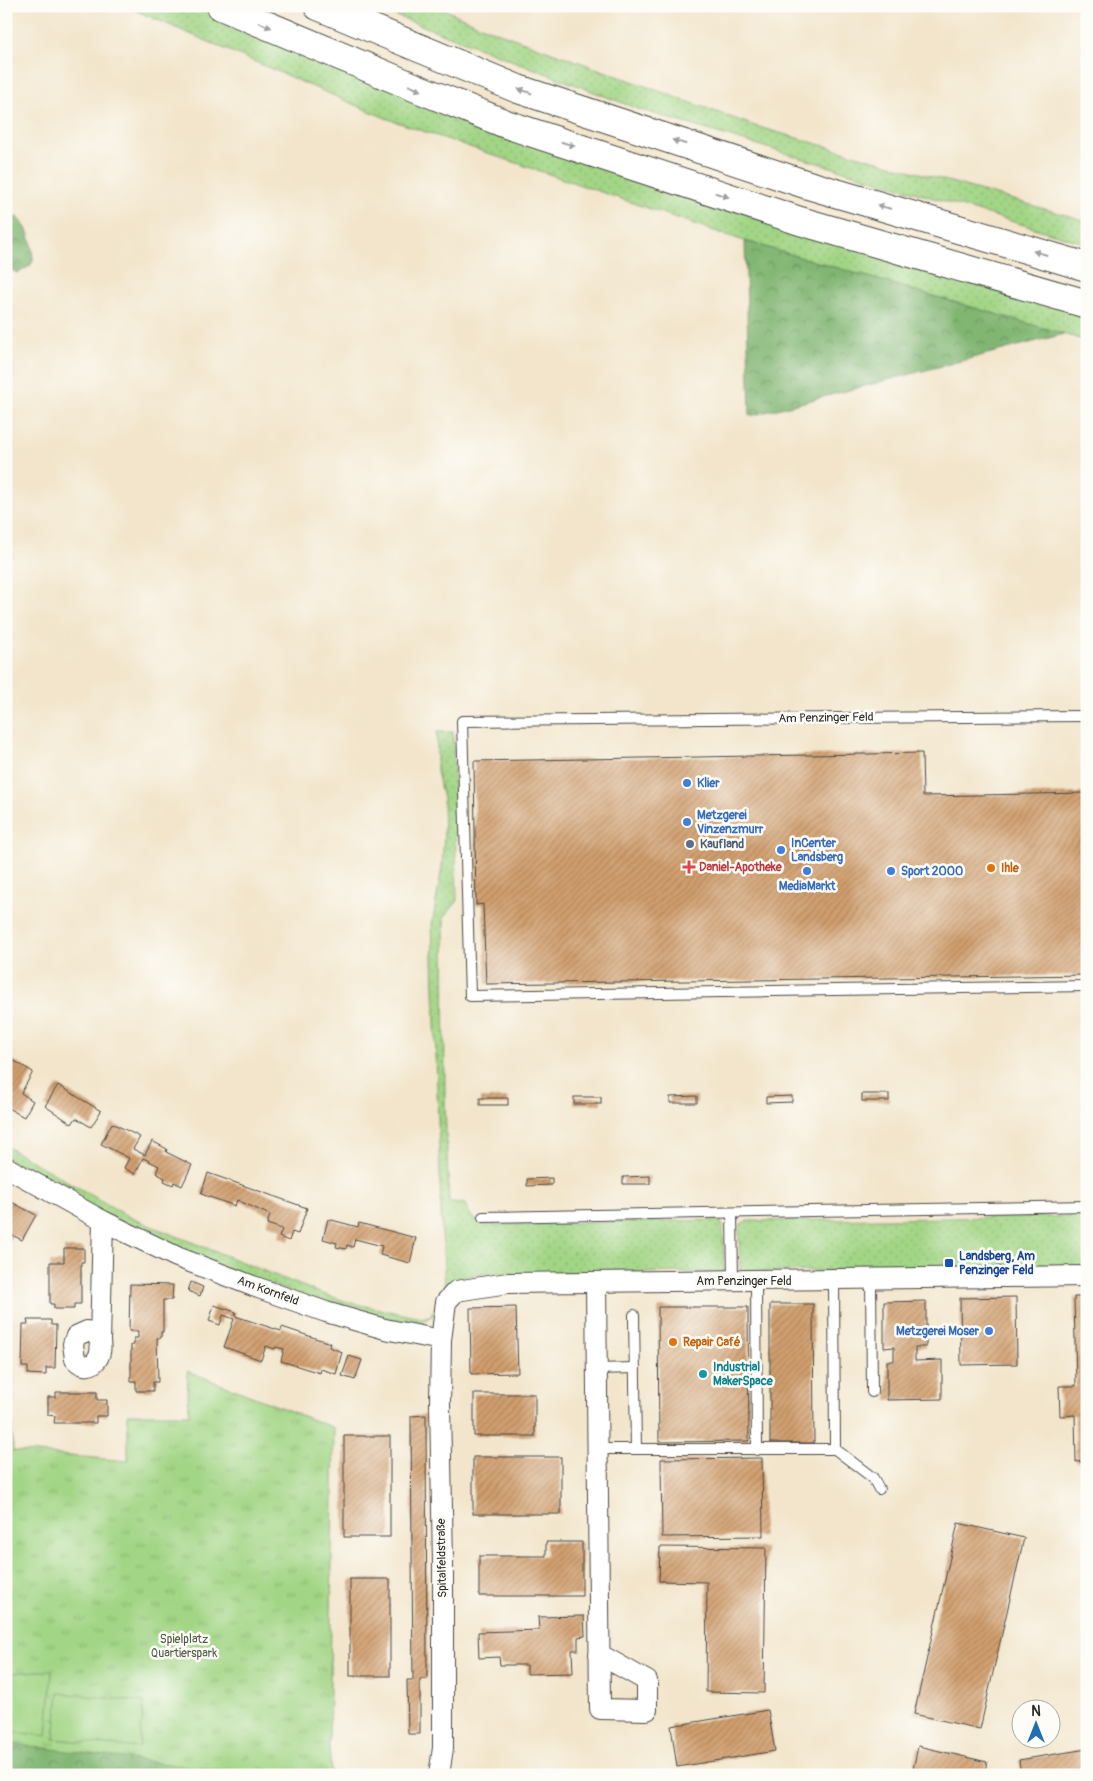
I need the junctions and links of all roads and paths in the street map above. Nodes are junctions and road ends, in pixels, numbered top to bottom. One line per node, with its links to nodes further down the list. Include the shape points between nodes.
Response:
1 (220, 6): 4 (highway, one-way to 4, via 506,124 800,221)
2 (318, 6): 3 (highway, one-way to 2, via 804,184 518,89)
3 (1087, 267)
4 (1087, 304)
5 (1087, 716): 6 (lane, Am Penzinger Feld, via 462,721 470,996)
6 (1087, 986)
7 (6, 1167): 11 (street, Am Kornfeld)
8 (1087, 1206): 9 (lane)
9 (732, 1213): 10 (lane); 14 (lane)
10 (483, 1217)
11 (104, 1222): 19 (street, Am Kornfeld, via 177,1257 326,1312 385,1329); 20 (street)
12 (1087, 1276): 13 (street, Am Penzinger Feld)
13 (871, 1279): 16 (street, Am Penzinger Feld); 23 (lane)
14 (733, 1280): 15 (street, Am Penzinger Feld); 17 (street, Am Penzinger Feld)
15 (756, 1280): 16 (street, Am Penzinger Feld); 27 (lane)
16 (834, 1280): 25 (lane)
17 (596, 1282): 19 (street, Am Penzinger Feld, via 508,1283 456,1291 446,1302); 21 (street)
18 (634, 1315): 22 (lane)
19 (441, 1340): 30 (street, Spitalfeldstraße, via 443,1748)
20 (100, 1342)
21 (597, 1368): 22 (lane); 24 (street)
22 (635, 1368): 26 (lane)
23 (872, 1392)
24 (597, 1449): 26 (lane); 29 (street)
25 (836, 1449): 27 (lane); 28 (lane, via 873,1478)
26 (636, 1450): 27 (lane)
27 (757, 1450)
28 (879, 1488)
29 (600, 1654)
30 (439, 1775)

